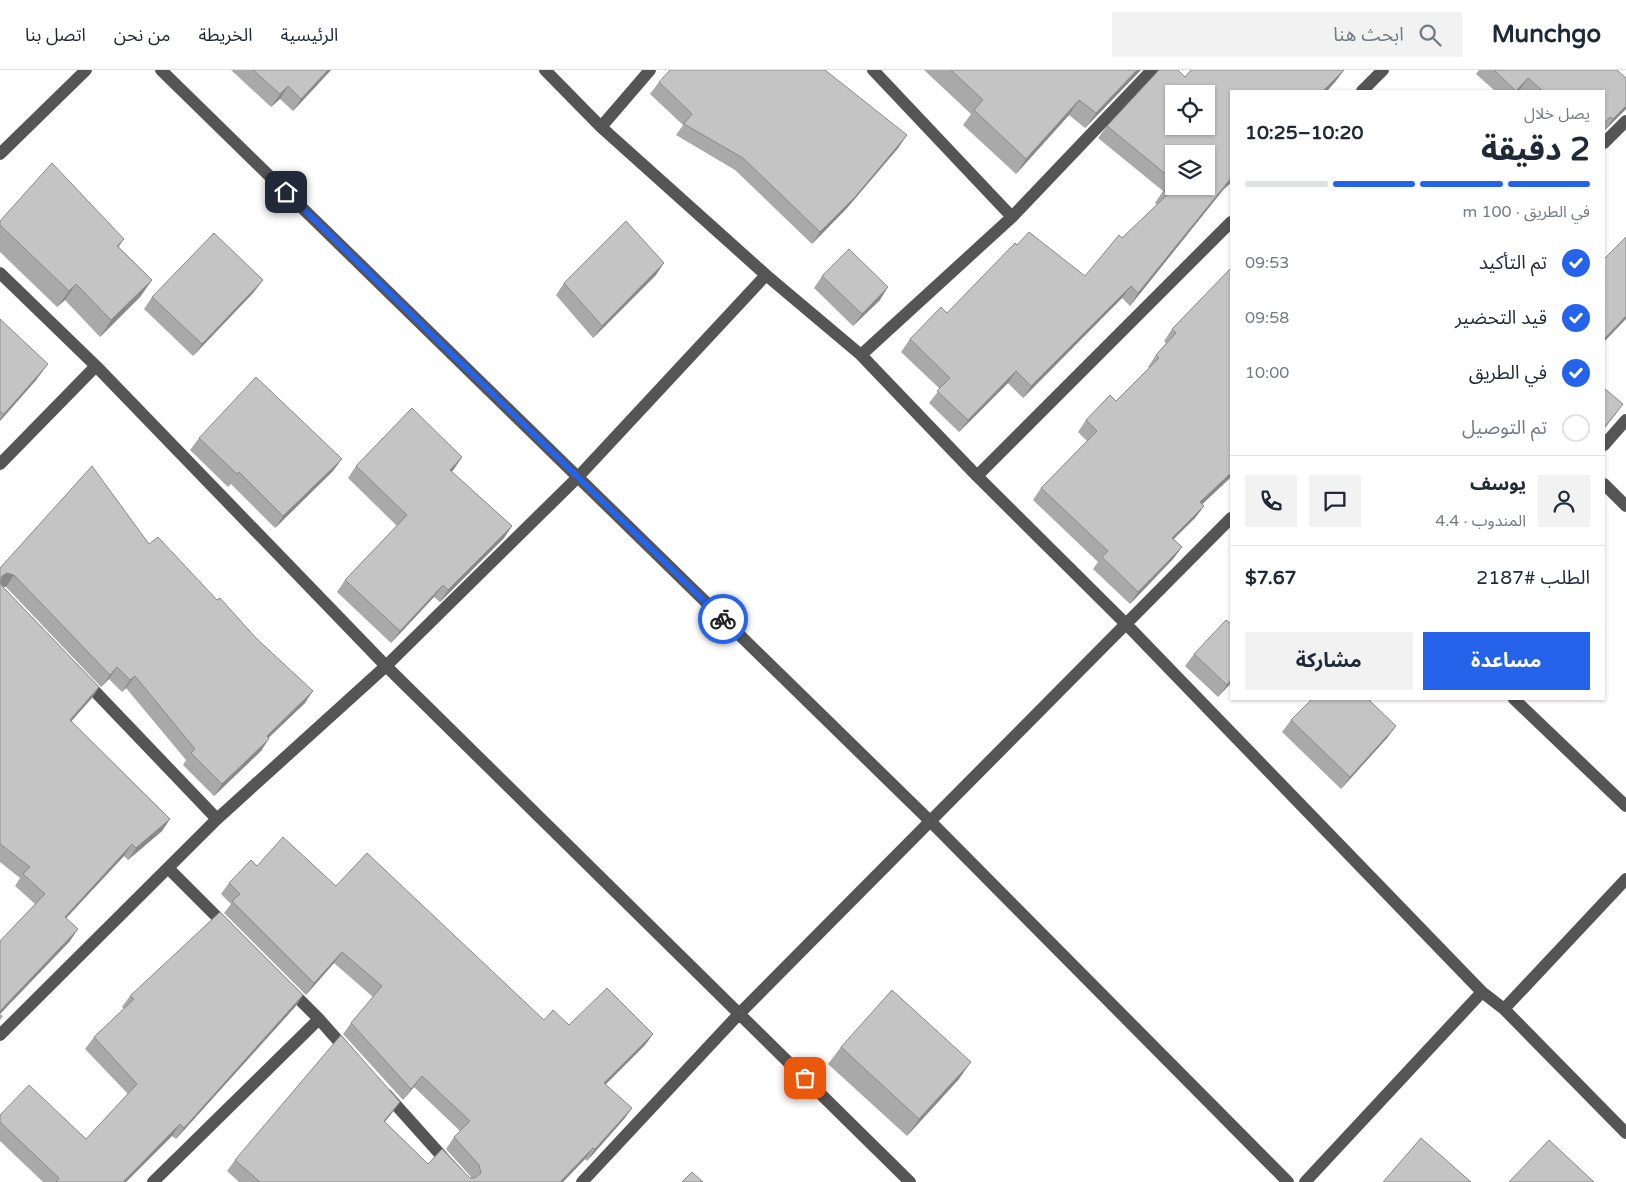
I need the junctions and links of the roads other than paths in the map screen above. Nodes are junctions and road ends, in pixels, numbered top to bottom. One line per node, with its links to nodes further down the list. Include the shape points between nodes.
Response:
1 (86, 70): 12 (street)
2 (161, 70): 23 (street)
3 (545, 70): 10 (street)
4 (650, 70): 10 (street)
5 (873, 70): 13 (street)
6 (1152, 70): 13 (street)
7 (1383, 70): 8 (street)
8 (1363, 90)
9 (1626, 121): 11 (street)
10 (601, 127): 16 (street)
11 (1605, 142)
12 (0, 154)
13 (1012, 217): 17 (street)
14 (1230, 223): 22 (street)
15 (0, 273): 18 (street)
16 (766, 275): 17 (street); 23 (street)
17 (861, 356): 22 (street)
18 (96, 366): 21 (street); 28 (street)
19 (1626, 420): 20 (street)
20 (1605, 444)
21 (0, 464)
22 (977, 476): 27 (street)
23 (578, 477): 28 (street); 33 (street)
24 (1605, 485): 25 (street)
25 (1626, 506)
26 (1230, 519): 27 (street)
27 (1126, 624): 33 (street); 38 (street)
28 (386, 666): 32 (street); 40 (street)
29 (75, 671): 32 (street)
30 (1515, 700): 31 (street)
31 (1626, 806)
32 (217, 819): 34 (street)
33 (930, 821): 40 (street); 50 (street)
34 (168, 868): 36 (street); 42 (street)
35 (1626, 878): 39 (street)
36 (236, 936)
37 (278, 978): 41 (street)
38 (1482, 992): 39 (street); 51 (street)
39 (1504, 1009): 45 (street)
40 (739, 1014): 48 (street); 49 (street)
41 (319, 1019): 43 (street); 46 (street)
42 (0, 1035)
43 (359, 1063)
44 (379, 1086): 47 (street)
45 (1626, 1133)
46 (153, 1182)
47 (465, 1182)
48 (582, 1182)
49 (910, 1182)
50 (1288, 1182)
51 (1305, 1182)

